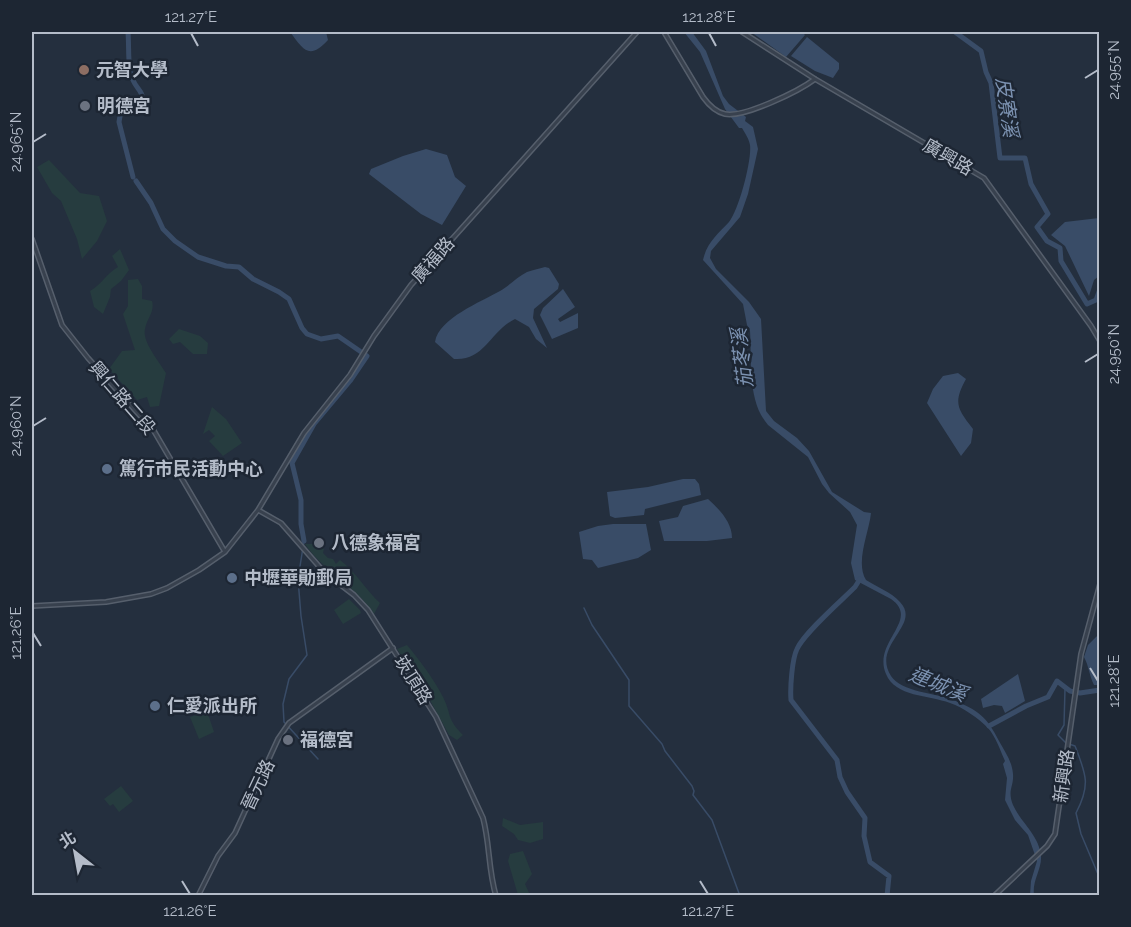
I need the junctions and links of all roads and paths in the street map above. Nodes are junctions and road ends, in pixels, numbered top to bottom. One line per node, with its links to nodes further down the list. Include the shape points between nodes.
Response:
1 (637, 32): 7 (street, 廣福路, via 411,285 350,375 304,433)
2 (664, 32): 4 (street, via 705,100 722,113 745,112)
3 (742, 32): 4 (street, 廣興路)
4 (815, 80): 6 (street, 廣興路, via 984,178)
5 (32, 240): 8 (street, 興仁路二段, via 62,325 154,431)
6 (1100, 341)
7 (258, 510): 8 (street, 廣福路); 11 (street, 崁頂路, via 281,523 324,572 362,604)
8 (225, 552): 10 (street, 廣福路, via 151,594 106,602)
9 (1100, 584): 14 (street, 新興路, via 1083,645 1055,834)
10 (32, 606)
11 (393, 648): 12 (street, 晉元路, via 289,723); 13 (street, 崁頂路, via 442,730 483,818)
12 (198, 896)
13 (496, 896)
14 (994, 896)

